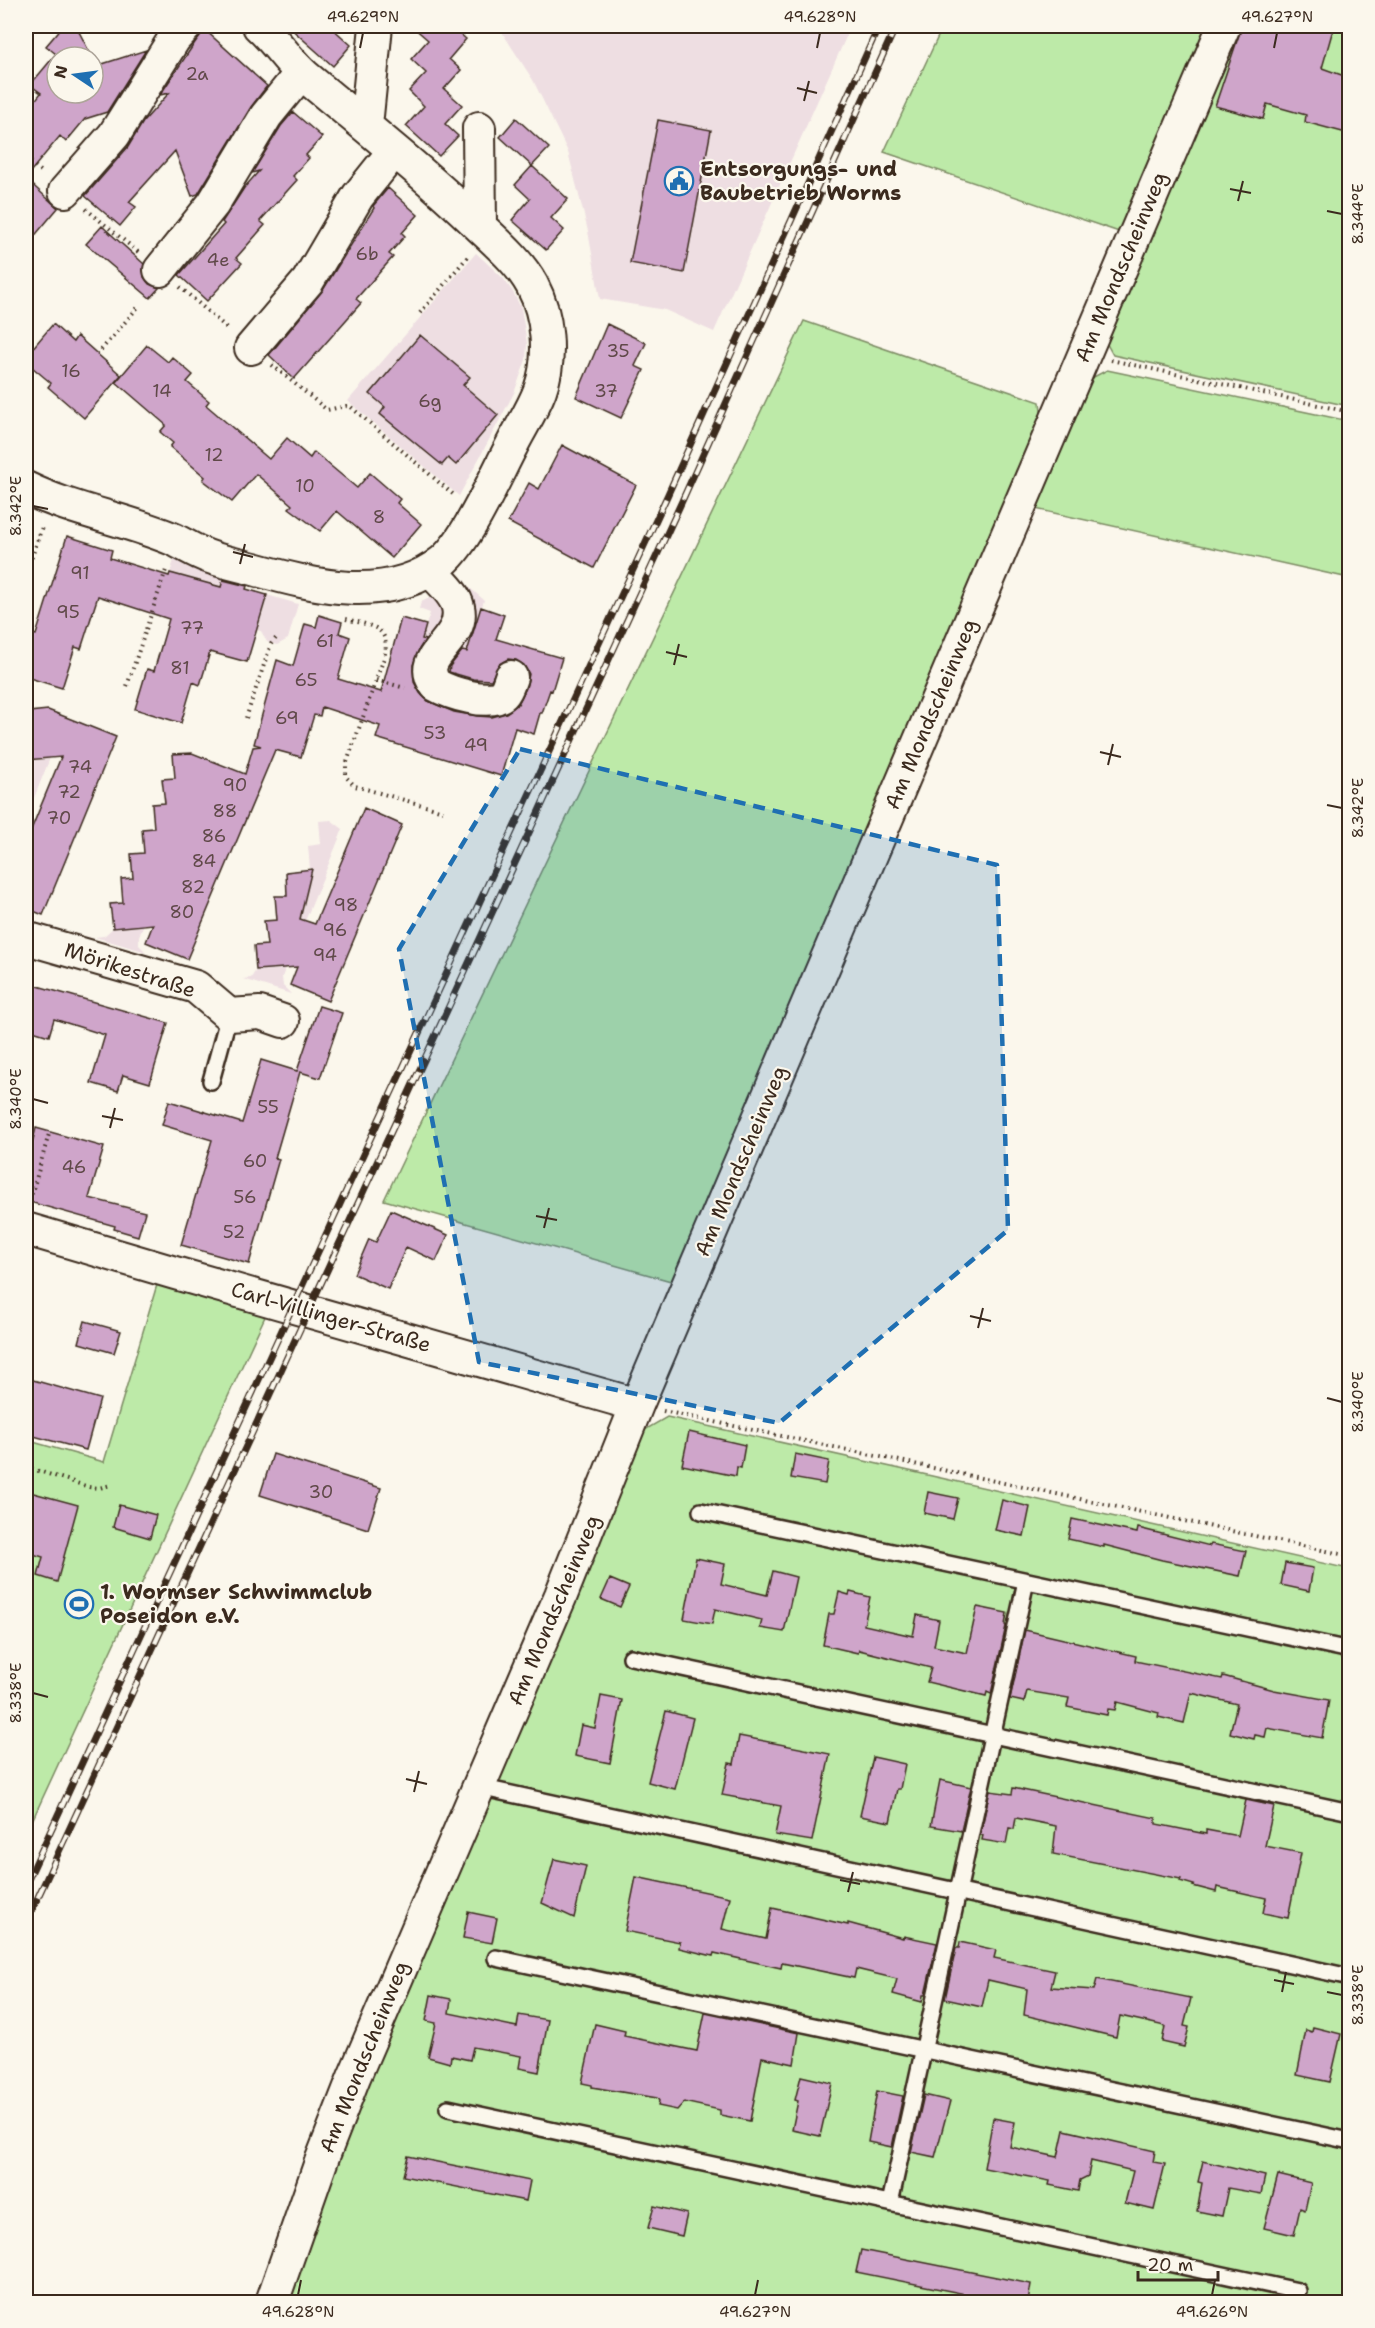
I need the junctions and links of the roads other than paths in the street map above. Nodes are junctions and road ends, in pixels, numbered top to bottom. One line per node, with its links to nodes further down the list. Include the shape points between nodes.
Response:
1 (186, 26): 9 (street, via 114,135)
2 (262, 26): 5 (street)
3 (376, 26): 6 (street)
4 (1224, 26): 21 (street, Am Mondscheinweg)
5 (301, 73): 6 (street); 11 (street, via 266,116 213,204)
6 (366, 126): 8 (street)
7 (479, 128): 10 (street)
8 (394, 151): 10 (street); 12 (street, via 353,203 308,281)
9 (65, 191)
10 (484, 230): 14 (street, via 518,263 537,295 547,331 546,363 541,388 476,514 451,554)
11 (159, 270)
12 (251, 348)
13 (38, 495): 14 (street, via 174,540 201,554 330,588 390,586)
14 (430, 570): 15 (street, via 458,606 455,632 437,652 431,679 442,689 486,701 501,696)
15 (511, 677)
16 (26, 938): 17 (street, Mörikestraße, via 196,987)
17 (229, 1015): 18 (street, via 260,1013); 19 (lane)
18 (283, 1021)
19 (211, 1081)
20 (27, 1217): 21 (street, Carl-Villinger-Straße, via 173,1278)
21 (637, 1405): 27 (street, Am Mondscheinweg)
22 (701, 1511): 23 (lane)
23 (1026, 1581): 24 (lane); 26 (lane)
24 (1350, 1650)
25 (631, 1657): 26 (lane)
26 (993, 1734): 28 (lane); 29 (lane)
27 (479, 1787): 29 (lane); 37 (street, Am Mondscheinweg, via 354,2077)
28 (1350, 1812)
29 (957, 1893): 31 (lane); 32 (lane)
30 (496, 1958): 32 (lane)
31 (1350, 1977)
32 (925, 2049): 34 (lane); 35 (lane)
33 (448, 2108): 35 (lane)
34 (1350, 2141)
35 (890, 2203): 36 (lane)
36 (1298, 2291)
37 (272, 2302)

